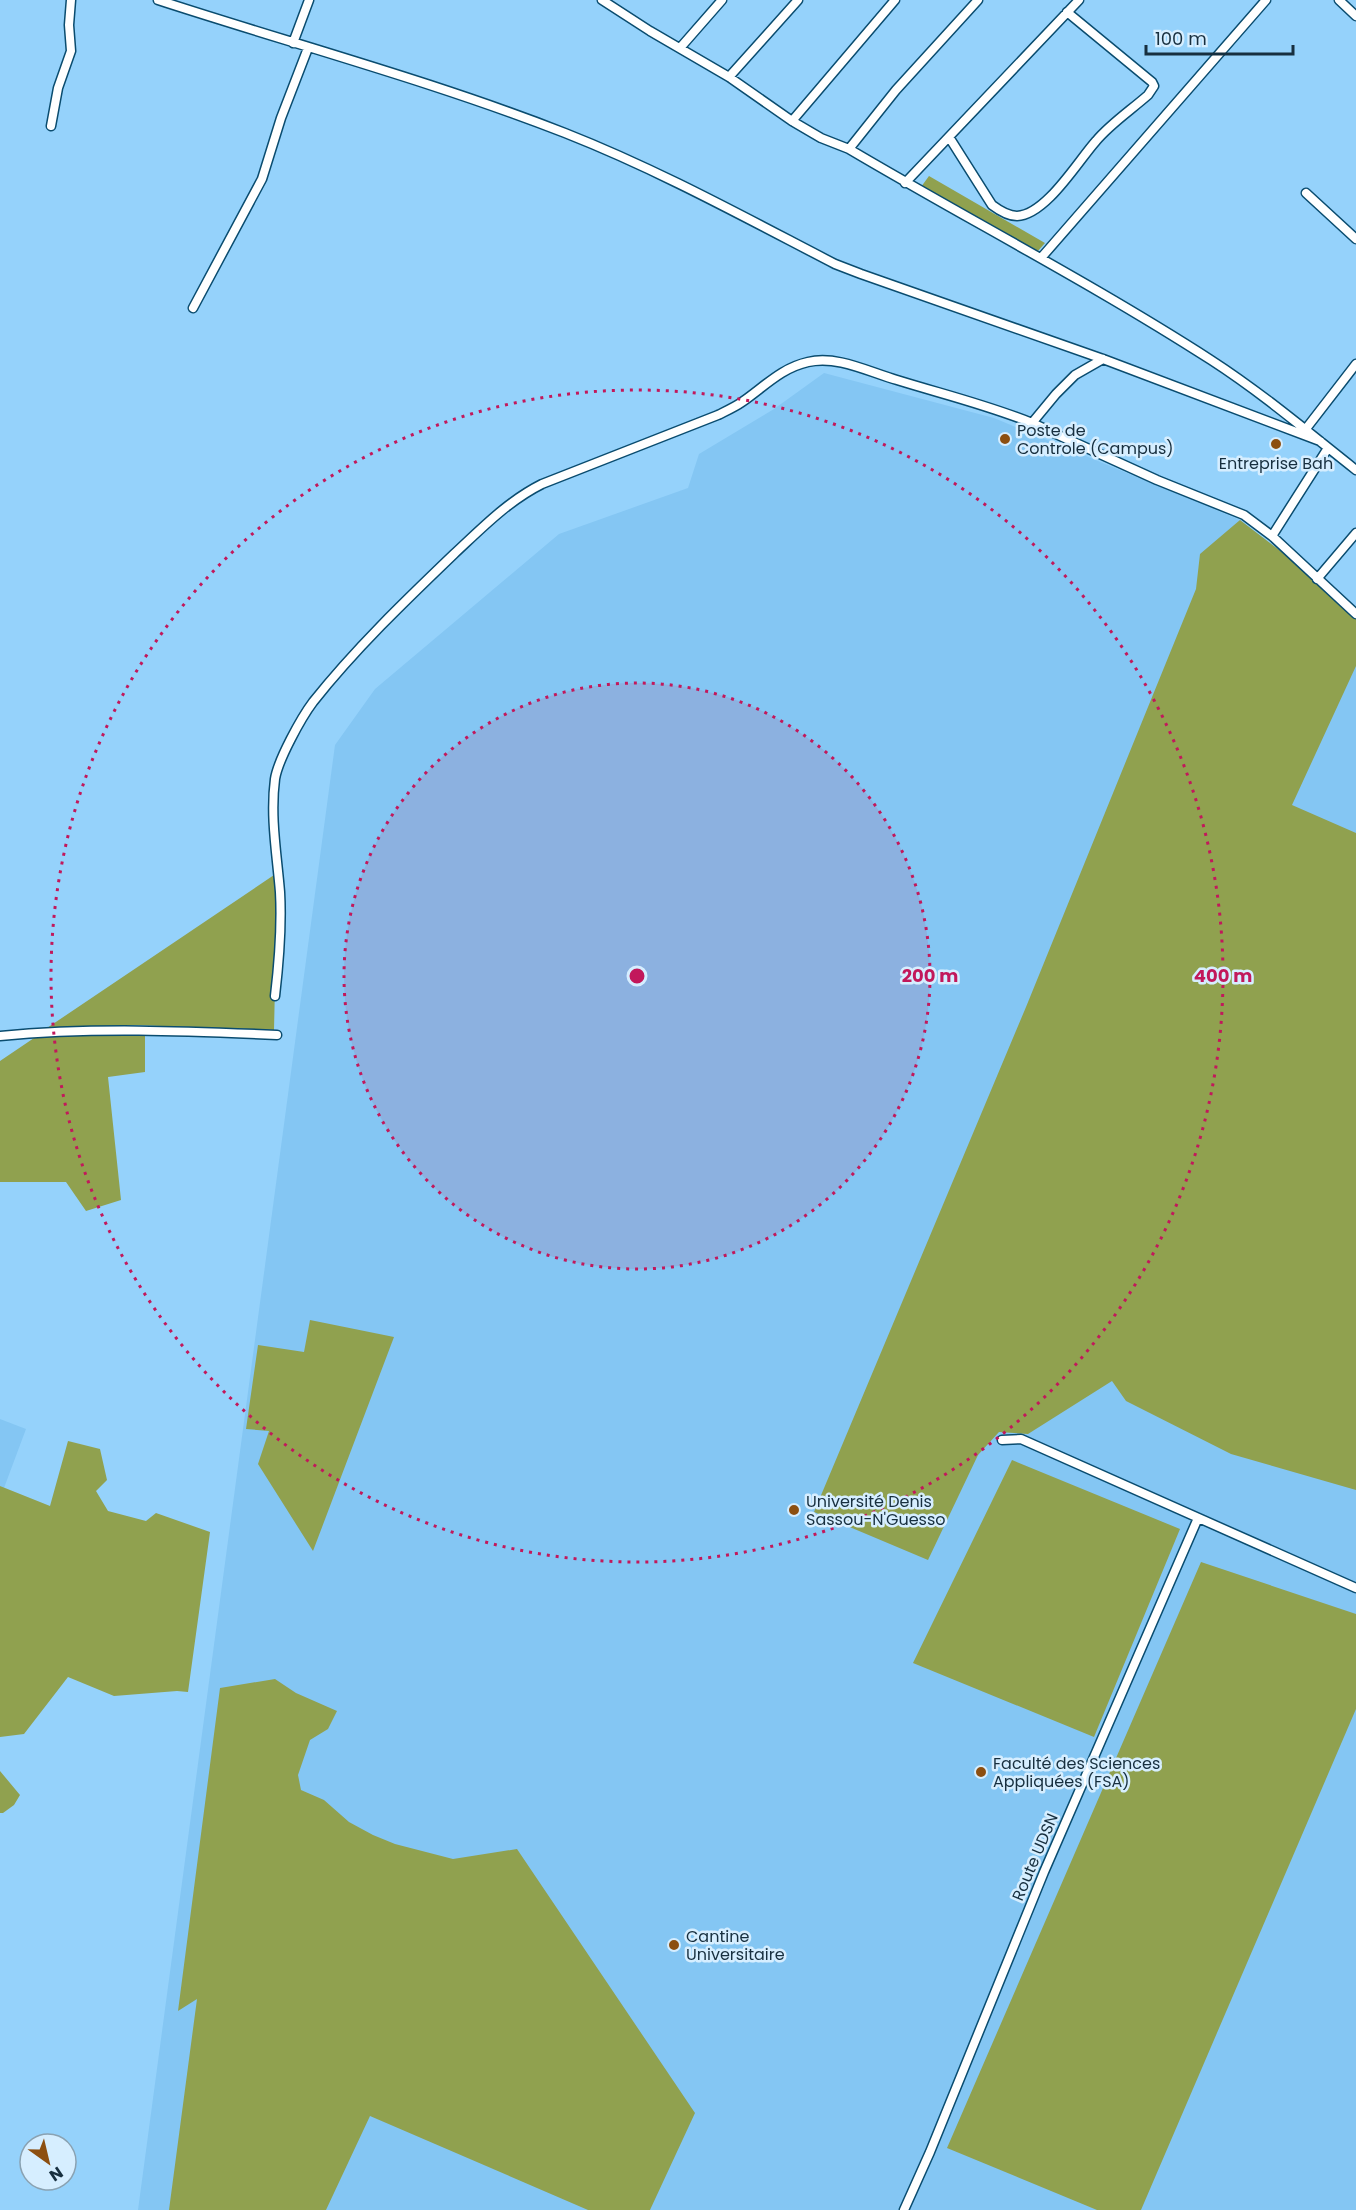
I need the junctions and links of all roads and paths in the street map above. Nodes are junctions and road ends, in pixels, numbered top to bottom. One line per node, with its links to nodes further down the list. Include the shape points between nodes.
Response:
1 (71, 0): 19 (street, via 71,51 58,88)
2 (158, 0): 14 (street)
3 (309, 0): 14 (street)
4 (602, 0): 16 (street)
5 (722, 0): 16 (street)
6 (798, 0): 17 (street)
7 (895, 0): 18 (street)
8 (978, 0): 21 (street, via 896,90)
9 (1079, 0): 12 (street)
10 (1266, 0): 25 (street)
11 (1339, 0): 13 (street)
12 (1067, 12): 20 (street); 20 (street, via 1152,82 1154,86 1148,95 1097,138 1049,198 1019,216 1001,212 992,205)
13 (1356, 16)
14 (293, 43): 15 (street)
15 (308, 48): 26 (street, via 280,118 262,179); 27 (street, via 565,133 668,177 835,264)
16 (680, 48): 17 (street)
17 (729, 77): 18 (street)
18 (792, 121): 21 (street)
19 (51, 126)
20 (949, 137): 22 (street)
21 (849, 149): 22 (street)
22 (905, 183): 25 (street)
23 (1306, 193): 24 (street)
24 (1356, 239)
25 (1041, 258): 30 (street, via 1212,361)
26 (193, 308)
27 (1103, 359): 29 (street, via 1075,375); 31 (street)
28 (1356, 364): 30 (street)
29 (1032, 423): 35 (street, via 1244,515); 38 (street, via 852,365 810,361 789,368 718,415 520,495 420,586 345,664 312,704 290,741 275,777 274,844 280,893)
30 (1305, 430): 31 (street)
31 (1320, 441): 32 (street)
32 (1328, 448): 33 (street); 35 (street)
33 (1356, 470)
34 (1356, 533): 36 (street)
35 (1272, 536): 36 (street)
36 (1317, 579): 37 (street)
37 (1356, 614)
38 (275, 996)
39 (277, 1035): 40 (street, via 135,1029)
40 (0, 1036)
41 (1002, 1440): 42 (street, via 1021,1439)
42 (1198, 1518): 43 (street); 44 (street, Route UDSN, via 1044,1872)
43 (1356, 1588)
44 (904, 2210)

